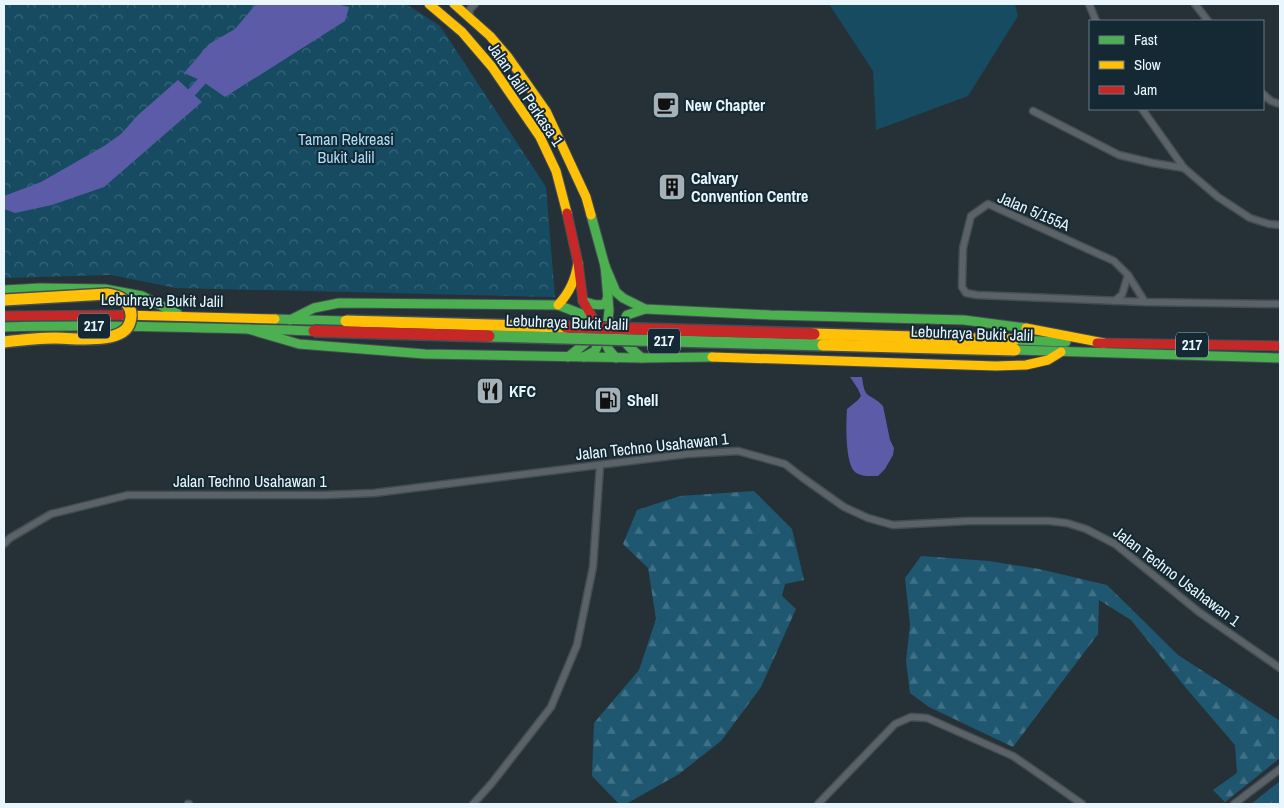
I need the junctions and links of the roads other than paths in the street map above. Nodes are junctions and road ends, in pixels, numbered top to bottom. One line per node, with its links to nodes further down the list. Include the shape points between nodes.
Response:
1 (429, 4): 15 (main road, Jalan Jalil Perkasa 1, via 462,32 492,67 540,138 556,171)
2 (454, 4): 6 (main road, Jalan Jalil Perkasa 1)
3 (475, 4): 6 (street)
4 (1089, 4): 7 (street)
5 (1196, 4): 8 (street)
6 (469, 17): 16 (main road, Jalan Jalil Perkasa 1, via 508,57 546,111 586,197)
7 (1096, 20)
8 (1207, 20)
9 (1264, 95): 10 (street)
10 (1280, 104)
11 (1143, 110): 13 (street)
12 (1032, 111): 13 (street, via 1118,155)
13 (1184, 168): 14 (street, via 1218,197 1250,218)
14 (1280, 225)
15 (578, 263): 21 (main road, Jalan Jalil Perkasa 1); 25 (main road, via 572,287)
16 (605, 266): 19 (main road, Jalan Jalil Perkasa 1); 26 (main road, via 616,292)
17 (1128, 275): 22 (street, via 1122,295); 22 (street, Jalan 5/155A, via 1114,261 988,204 970,216 963,248 962,287 966,294); 23 (street, Jalan 5/155A)
18 (4, 290): 28 (main road, via 105,289 142,296)
19 (608, 297): 21 (main road, via 601,306); 32 (main road, Jalan Jalil Perkasa 1, via 608,320)
20 (4, 300): 33 (main road, bridge, via 107,294 122,298 131,310 130,325 118,335)
21 (583, 300): 32 (main road, Jalan Jalil Perkasa 1)
22 (1114, 301): 23 (street, Jalan 5/155A)
23 (1145, 302): 24 (street, Jalan 5/155A)
24 (1280, 304)
25 (558, 305): 29 (main road, via 339,303 314,308); 38 (main road, via 584,315 592,327 588,342)
26 (645, 308): 34 (main road, via 964,320); 41 (main road, via 627,315 621,328 626,344)
27 (4, 316): 28 (main road, Lebuhraya Bukit Jalil / 217)
28 (182, 316): 29 (main road, Lebuhraya Bukit Jalil / 217)
29 (290, 320): 35 (main road, Lebuhraya Bukit Jalil / 217, bridge)
30 (4, 327): 31 (main road, Lebuhraya Bukit Jalil / 217)
31 (248, 329): 35 (main road, Lebuhraya Bukit Jalil / 217, bridge); 38 (main road, via 309,345 425,354)
32 (602, 334): 39 (main road, Jalan Jalil Perkasa 1, via 595,351); 40 (main road, Jalan Jalil Perkasa 1)
33 (4, 342)
34 (1104, 343): 35 (main road, Lebuhraya Bukit Jalil / 217); 36 (main road, Lebuhraya Bukit Jalil / 217)
35 (1014, 345): 37 (main road, Lebuhraya Bukit Jalil / 217)
36 (1280, 346)
37 (1061, 352): 41 (main road, via 1048,360 1026,365 996,366 728,356); 42 (main road, Lebuhraya Bukit Jalil / 217)
38 (568, 356): 39 (main road)
39 (583, 357): 40 (main road)
40 (616, 358): 41 (main road)
41 (642, 358)
42 (1280, 358)
43 (600, 464): 44 (street, Jalan Techno Usahawan 1, via 374,493 324,496 128,494 51,514); 45 (street, Jalan Techno Usahawan 1, via 738,451 786,464 844,506 868,518 893,524 969,521 1067,523 1114,544 1199,612); 47 (street, via 594,567 577,645 551,707)
44 (4, 544)
45 (1280, 668)
46 (1280, 769): 50 (street)
47 (473, 804)
48 (818, 804): 49 (street, via 895,724 911,717 927,718 1013,756)
49 (1082, 804)
50 (1234, 804)

